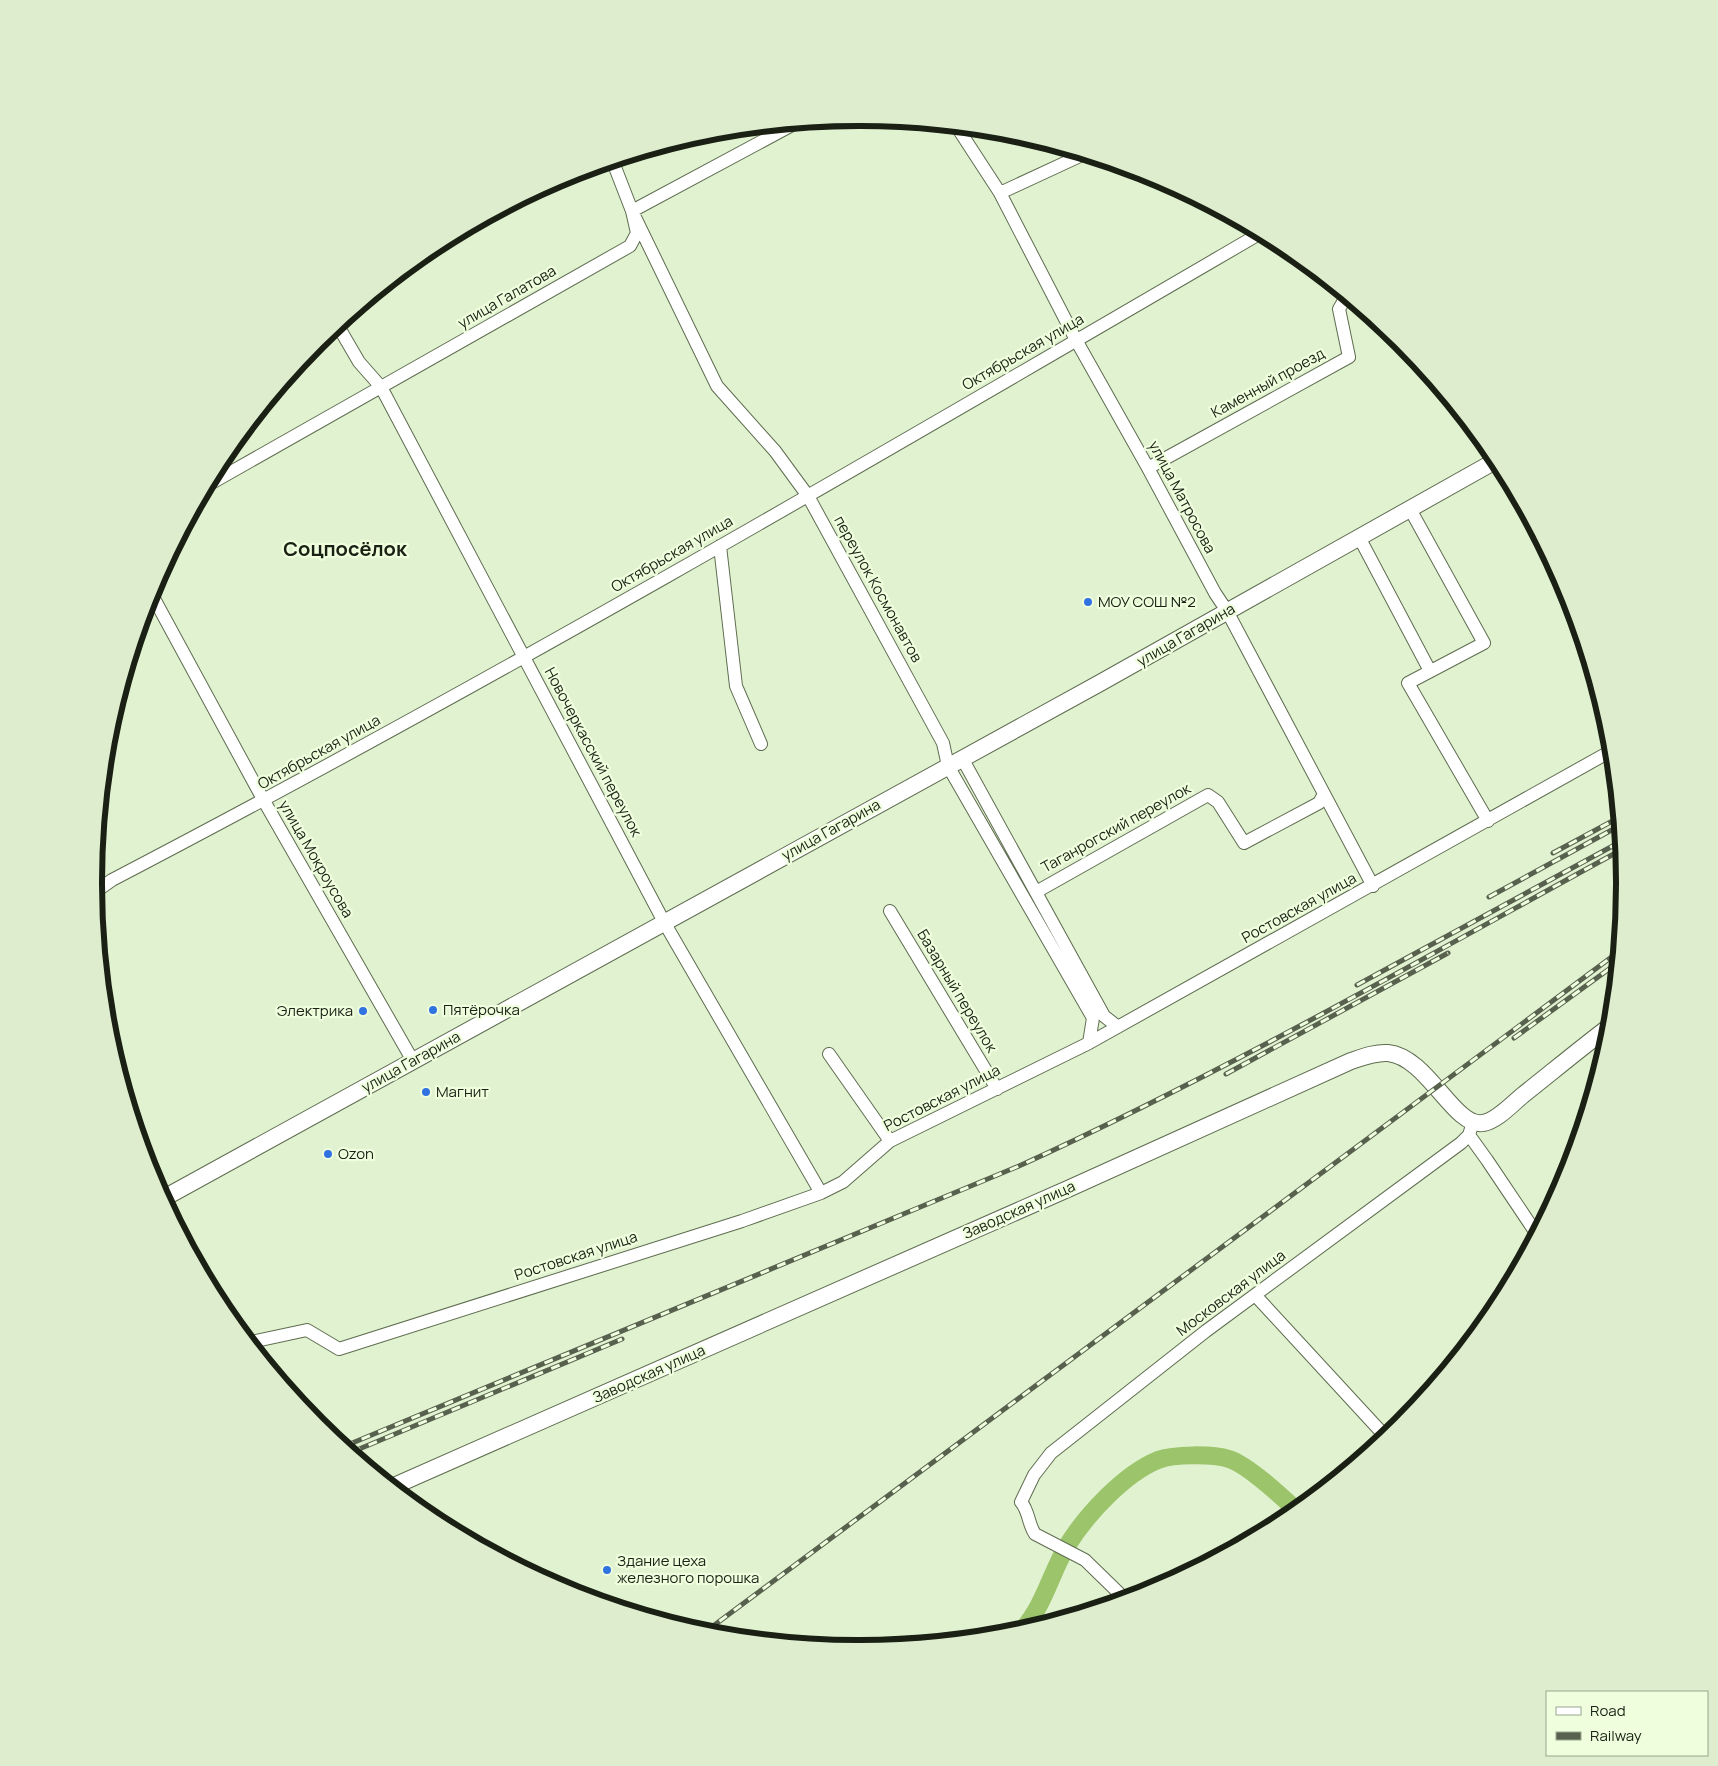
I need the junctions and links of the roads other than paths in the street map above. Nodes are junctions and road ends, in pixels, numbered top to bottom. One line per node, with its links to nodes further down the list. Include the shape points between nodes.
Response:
1 (781, 131): 6 (street)
2 (960, 133): 5 (street, улица Матросова)
3 (1075, 158): 5 (street)
4 (615, 167): 6 (street, переулок Космонавтов)
5 (1000, 193): 10 (street, улица Матросова)
6 (632, 211): 11 (street, улица Галатова, via 637,233 630,246); 15 (street, переулок Космонавтов, via 717,386 775,451)
7 (1253, 238): 10 (street, Октябрьская улица)
8 (1343, 302): 13 (street, Каменный проезд, via 1339,309 1349,357)
9 (341, 332): 11 (street, Новочеркасский переулок, via 359,362)
10 (1076, 340): 13 (street, улица Матросова); 15 (street, Октябрьская улица)
11 (381, 387): 14 (street, улица Галатова); 21 (street, Новочеркасский переулок)
12 (1489, 464): 16 (main road, улица Гагарина)
13 (1148, 468): 20 (street, улица Матросова, via 1215,593)
14 (221, 478)
15 (808, 496): 18 (street, Октябрьская улица); 26 (street, переулок Космонавтов, via 943,743)
16 (1410, 509): 17 (main road, улица Гагарина); 22 (street, via 1484,643)
17 (1359, 537): 20 (main road, улица Гагарина); 22 (street)
18 (720, 546): 21 (street, Октябрьская улица); 23 (street, via 736,686)
19 (156, 603): 28 (street, улица Мокроусова)
20 (1228, 611): 25 (main road, улица Гагарина); 27 (street, улица Матросова)
21 (524, 657): 28 (street, Октябрьская улица); 34 (street, Новочеркасский переулок)
22 (1430, 671): 29 (street, via 1408,683)
23 (761, 744)
24 (1604, 756): 29 (street, Ростовская улица)
25 (962, 758): 26 (main road, улица Гагарина); 32 (street)
26 (948, 766): 34 (main road, улица Гагарина); 37 (street, переулок Космонавтов, via 1093,1018)
27 (1324, 794): 30 (street, улица Матросова); 32 (street, Таганрогский переулок, via 1319,803 1244,842 1218,802 1208,795)
28 (264, 801): 31 (street, Октябрьская улица); 39 (street, улица Мокроусова)
29 (1488, 821): 30 (street, Ростовская улица)
30 (1373, 886): 35 (street, Ростовская улица)
31 (102, 887)
32 (1036, 892): 35 (street, via 1104,1016)
33 (890, 911): 40 (street, Базарный переулок)
34 (664, 922): 39 (main road, улица Гагарина); 43 (street, Новочеркасский переулок)
35 (1118, 1027): 37 (street, Ростовская улица)
36 (1600, 1036): 41 (main road, via 1491,1119)
37 (1089, 1043): 40 (street, Ростовская улица)
38 (829, 1054): 42 (street)
39 (413, 1061): 44 (main road, улица Гагарина)
40 (997, 1089): 42 (street, Ростовская улица)
41 (1471, 1129): 45 (street, via 1487,1160); 46 (street, Московская улица); 49 (main road, Заводская улица, via 1414,1063 1387,1053 1365,1056)
42 (890, 1141): 43 (street, Ростовская улица, via 843,1182)
43 (820, 1193): 47 (street, Ростовская улица, via 742,1221 339,1349 307,1330)
44 (170, 1195)
45 (1532, 1227)
46 (1255, 1295): 48 (street); 50 (street, Московская улица, via 1051,1453 1034,1475 1021,1502 1026,1507 1035,1534 1096,1568)
47 (257, 1341)
48 (1380, 1431)
49 (399, 1484)
50 (1119, 1593)

